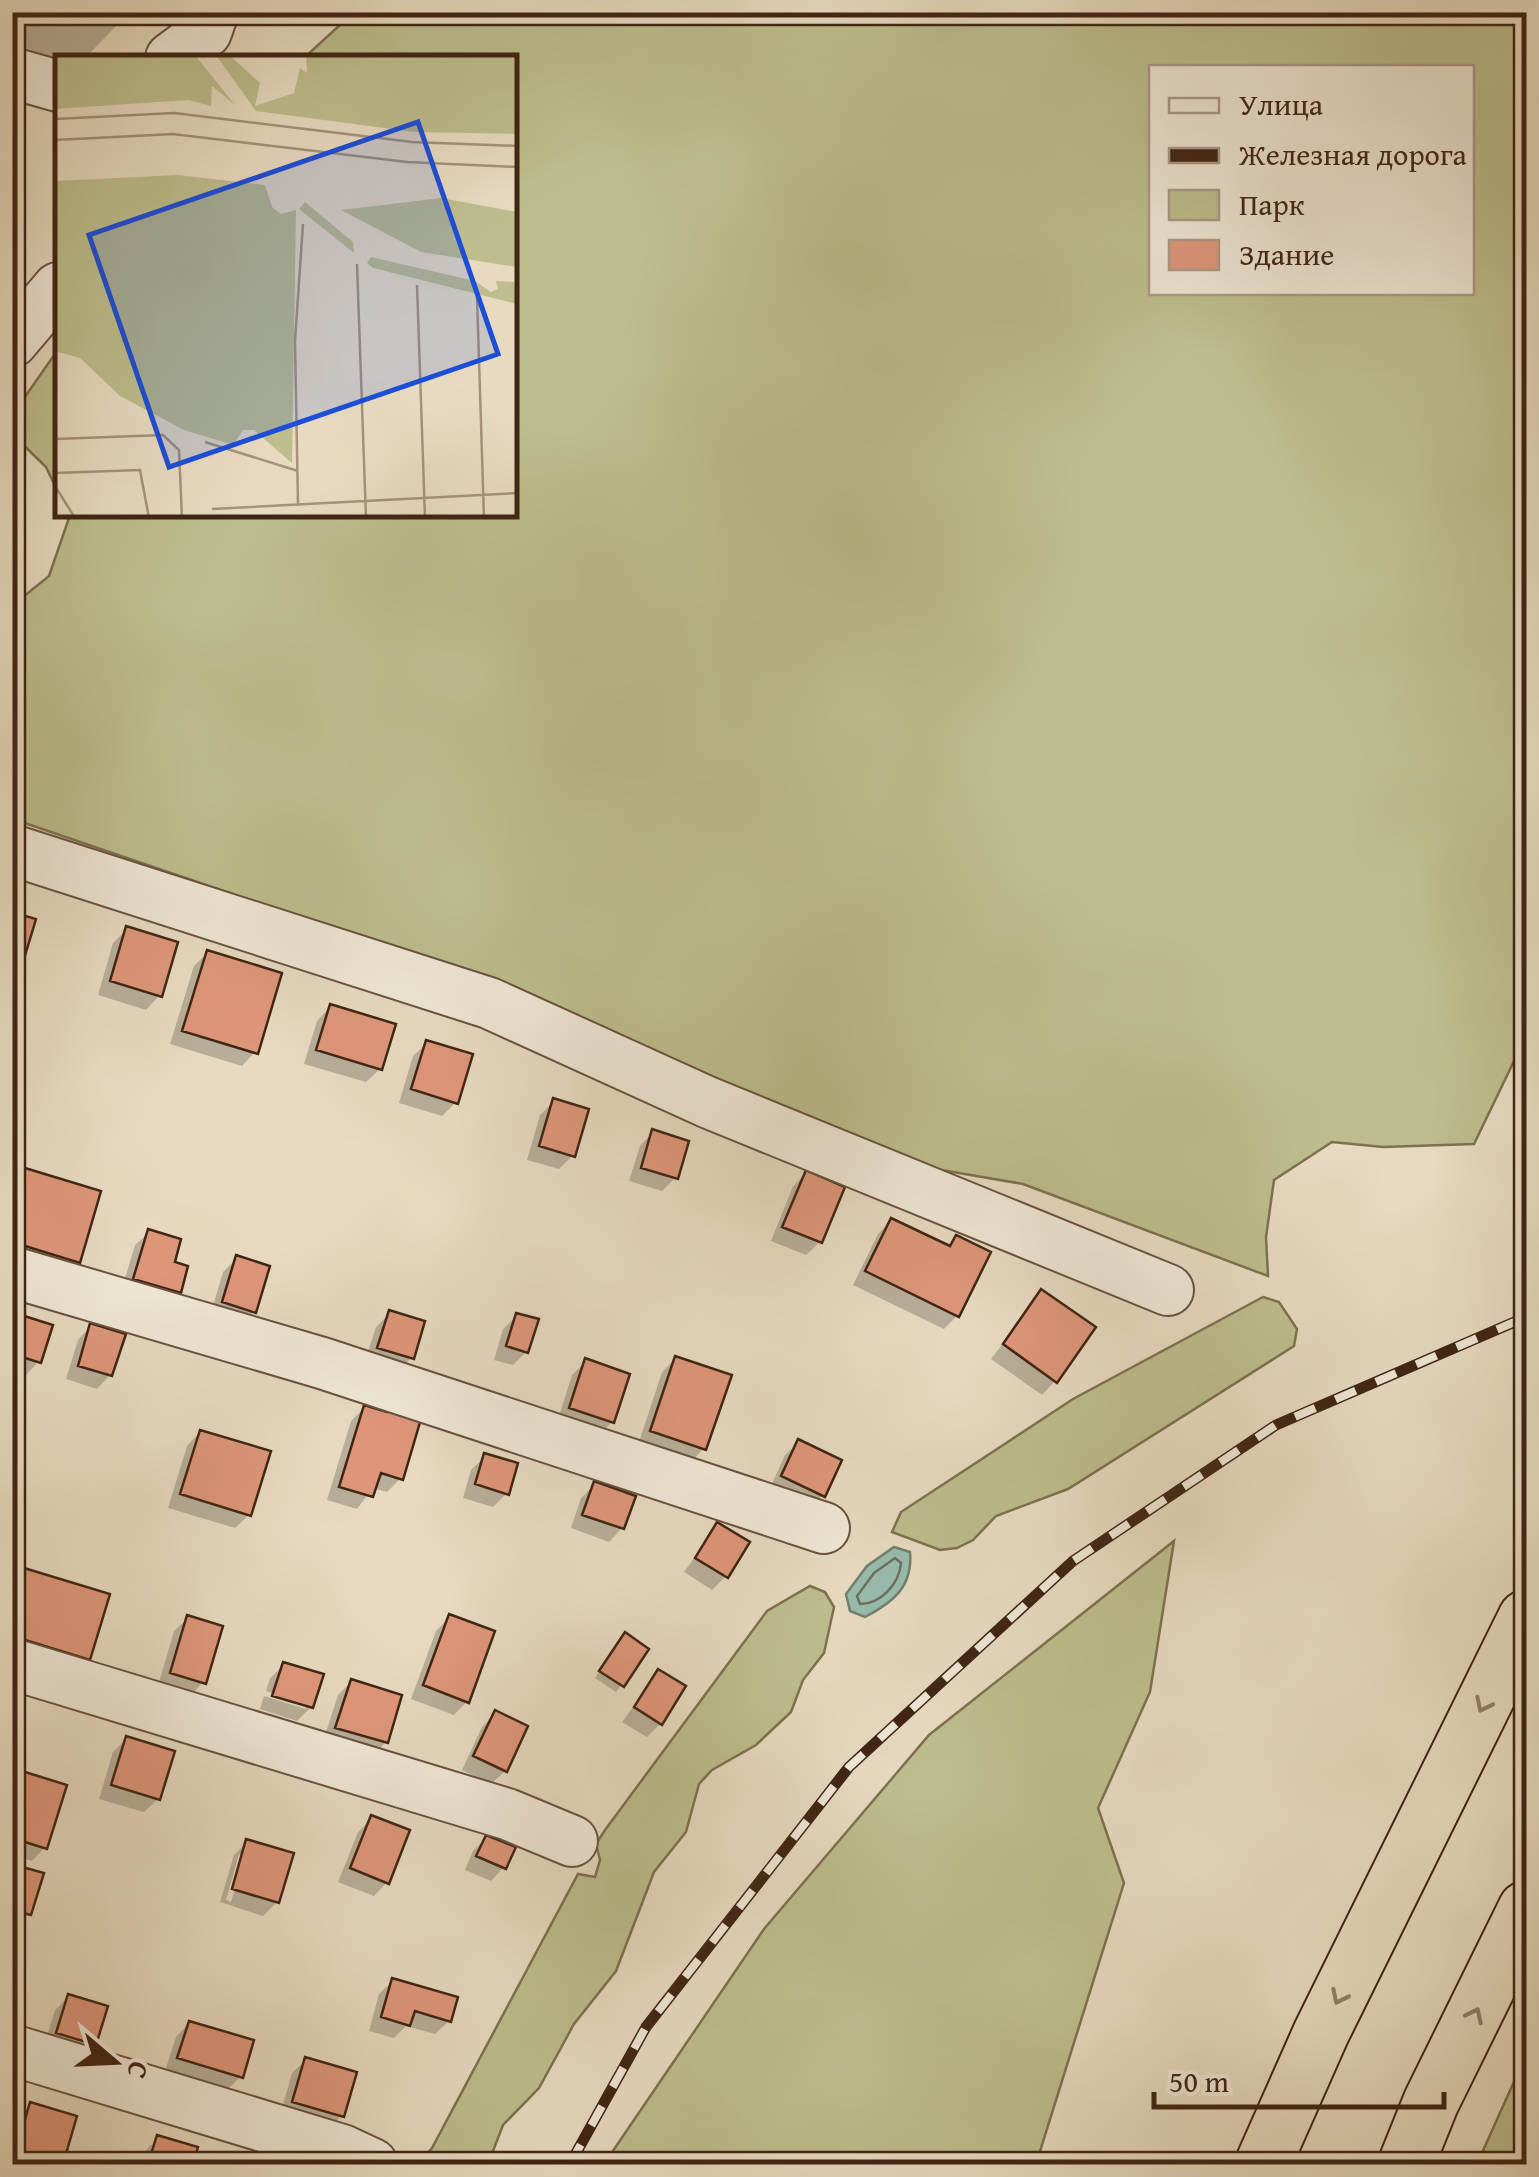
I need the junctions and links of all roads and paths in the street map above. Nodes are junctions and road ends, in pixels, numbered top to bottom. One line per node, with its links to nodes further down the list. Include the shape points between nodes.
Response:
1 (213, 12): 2 (lane, via 206,32)
2 (175, 55)
3 (12, 72): 4 (lane)
4 (55, 85)
5 (55, 292): 6 (lane)
6 (12, 342)
7 (12, 850): 9 (lane, via 489,1004 707,1102)
8 (12, 1272): 10 (lane, via 322,1363)
9 (1168, 1290)
10 (824, 1528)
11 (1526, 1618): 17 (highway, one-way to 17)
12 (12, 1664): 13 (lane, via 506,1814)
13 (572, 1841)
14 (1526, 1910): 18 (highway, one-way to 14)
15 (12, 2050): 16 (lane)
16 (372, 2164)
17 (1263, 2164)
18 (1406, 2164)

